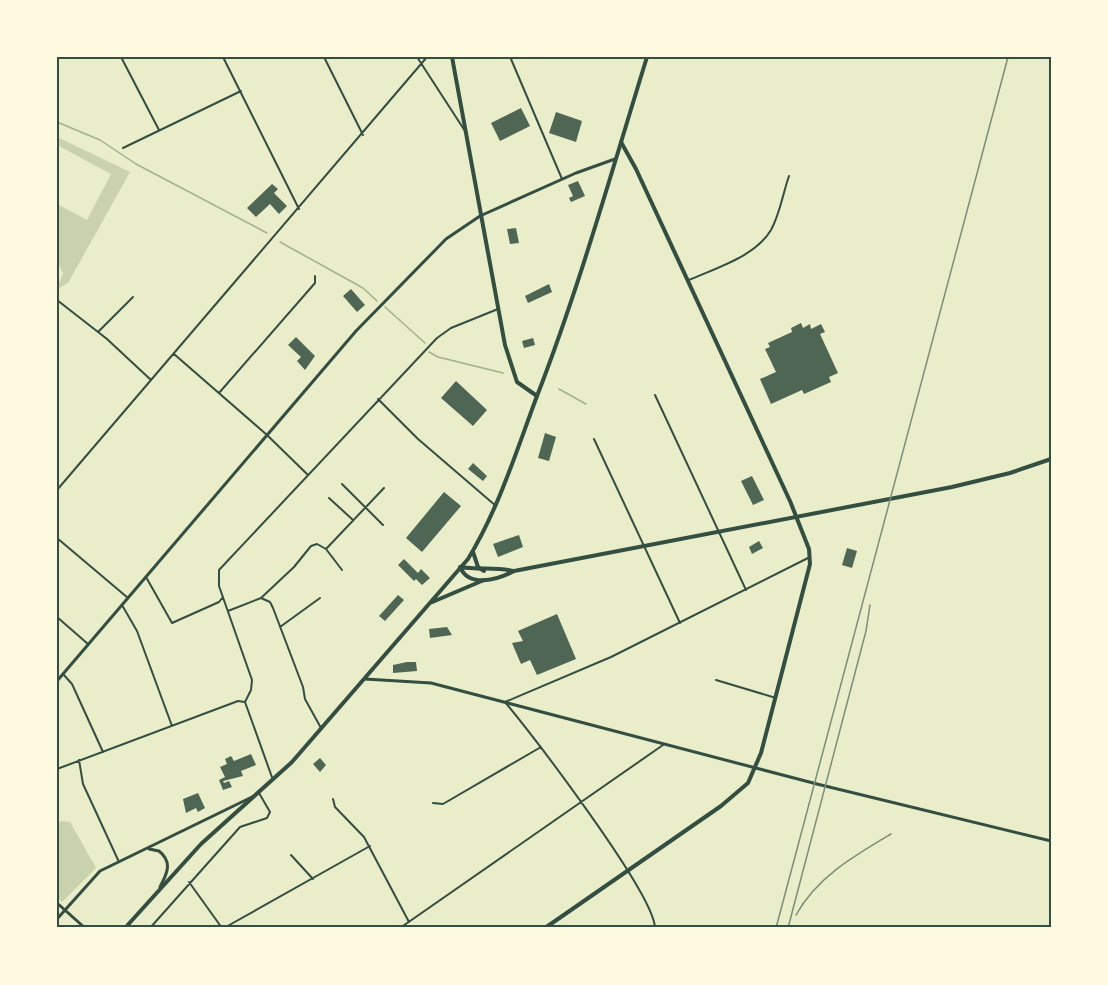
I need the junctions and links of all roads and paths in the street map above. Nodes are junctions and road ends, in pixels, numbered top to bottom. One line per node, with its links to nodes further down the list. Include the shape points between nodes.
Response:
1 (121, 57): 11 (street)
2 (223, 57): 10 (street)
3 (324, 57): 13 (street)
4 (417, 57): 9 (street)
5 (428, 57): 9 (street)
6 (452, 57): 12 (main road)
7 (647, 57): 14 (main road)
8 (511, 59): 18 (street)
9 (422, 64): 12 (street); 13 (street)
10 (241, 91): 11 (street); 19 (street)
11 (159, 130): 15 (street)
12 (465, 131): 20 (main road)
13 (363, 135): 19 (street)
14 (620, 141): 16 (main road); 22 (main road)
15 (123, 148)
16 (615, 159): 18 (street); 31 (main road, via 567,315)
17 (789, 176): 22 (street, via 775,221 763,240 747,253)
18 (562, 179): 20 (street)
19 (299, 209): 27 (street)
20 (480, 216): 25 (main road); 33 (street, via 446,239 380,305)
21 (315, 276): 29 (street, via 315,283)
22 (687, 281): 43 (main road)
23 (133, 297): 26 (street)
24 (57, 300): 26 (street)
25 (498, 309): 31 (main road, via 514,377); 32 (street, via 447,330)
26 (98, 332): 28 (street)
27 (174, 354): 28 (street); 29 (street)
28 (151, 380): 39 (street)
29 (219, 393): 33 (street)
30 (655, 395): 46 (street)
31 (537, 396): 41 (main road)
32 (377, 399): 36 (street); 41 (street)
33 (267, 435): 36 (street); 56 (street)
34 (594, 439): 48 (street)
35 (1051, 459): 43 (main road, via 992,478)
36 (308, 475): 59 (street, via 221,567 218,580)
37 (342, 484): 42 (street)
38 (384, 488): 42 (street)
39 (57, 490)
40 (329, 498): 44 (street)
41 (496, 506): 50 (main road)
42 (366, 507): 44 (street); 45 (street)
43 (796, 518): 46 (main road); 51 (main road)
44 (353, 520): 49 (street)
45 (383, 525)
46 (719, 531): 48 (main road); 58 (street)
47 (57, 538): 60 (street)
48 (644, 546): 55 (main road); 67 (street)
49 (326, 549): 53 (street); 61 (street, via 311,546)
50 (473, 550): 52 (main road); 54 (main road, via 475,562)
51 (810, 557): 58 (street); 74 (main road)
52 (460, 567): 54 (main road); 57 (main road, via 470,579); 64 (main road)
53 (342, 570)
54 (484, 571): 55 (main road, via 500,568)
55 (514, 572): 57 (main road)
56 (146, 578): 59 (street, via 172,622); 60 (street)
57 (484, 580): 64 (main road)
58 (746, 590): 67 (street)
59 (223, 597): 65 (street)
60 (128, 598): 63 (street)
61 (261, 598): 65 (street); 68 (street, via 270,602)
62 (320, 598): 68 (street)
63 (122, 605): 69 (street); 77 (street, via 137,631)
64 (427, 605): 71 (main road)
65 (227, 611): 75 (street, via 252,680)
66 (57, 617): 69 (street)
67 (680, 623): 76 (street)
68 (280, 627): 78 (street, via 304,699)
69 (88, 644): 70 (street)
70 (63, 674): 73 (street); 81 (street, via 72,684)
71 (364, 679): 76 (street, via 431,683); 78 (main road)
72 (716, 680): 74 (street)
73 (57, 681)
74 (776, 698): 83 (main road)
75 (245, 702): 77 (street, via 238,701); 85 (street)
76 (505, 702): 79 (street); 80 (street)
77 (172, 726): 81 (street)
78 (321, 728): 85 (main road)
79 (663, 745): 83 (street); 89 (street)
80 (541, 747): 88 (street, via 443,804); 89 (street)
81 (104, 752): 82 (street)
82 (79, 760): 84 (street); 94 (street, via 83,784)
83 (755, 768): 90 (street); 95 (main road, via 743,788)
84 (57, 769)
85 (273, 781): 86 (main road)
86 (259, 793): 92 (street); 97 (street, via 270,812 267,818 240,827); 98 (main road)
87 (333, 799): 91 (street, via 335,807)
88 (433, 803)
89 (581, 803): 95 (street); 102 (street)
90 (1051, 841)
91 (370, 846): 96 (street); 102 (street)
92 (147, 849): 94 (street); 98 (street, via 159,851 167,862 167,875)
93 (291, 855): 96 (street)
94 (119, 862): 100 (street, via 91,878)
95 (627, 870): 108 (main road); 109 (street, via 649,908)
96 (313, 879): 106 (street)
97 (189, 882): 105 (street); 106 (street)
98 (159, 888): 104 (main road)
99 (57, 903): 100 (street)
100 (64, 910): 101 (street); 103 (street)
101 (57, 919)
102 (409, 922): 107 (street)
103 (86, 928)
104 (125, 928)
105 (150, 928)
106 (223, 928)
107 (400, 928)
108 (545, 928)
109 (655, 928)

